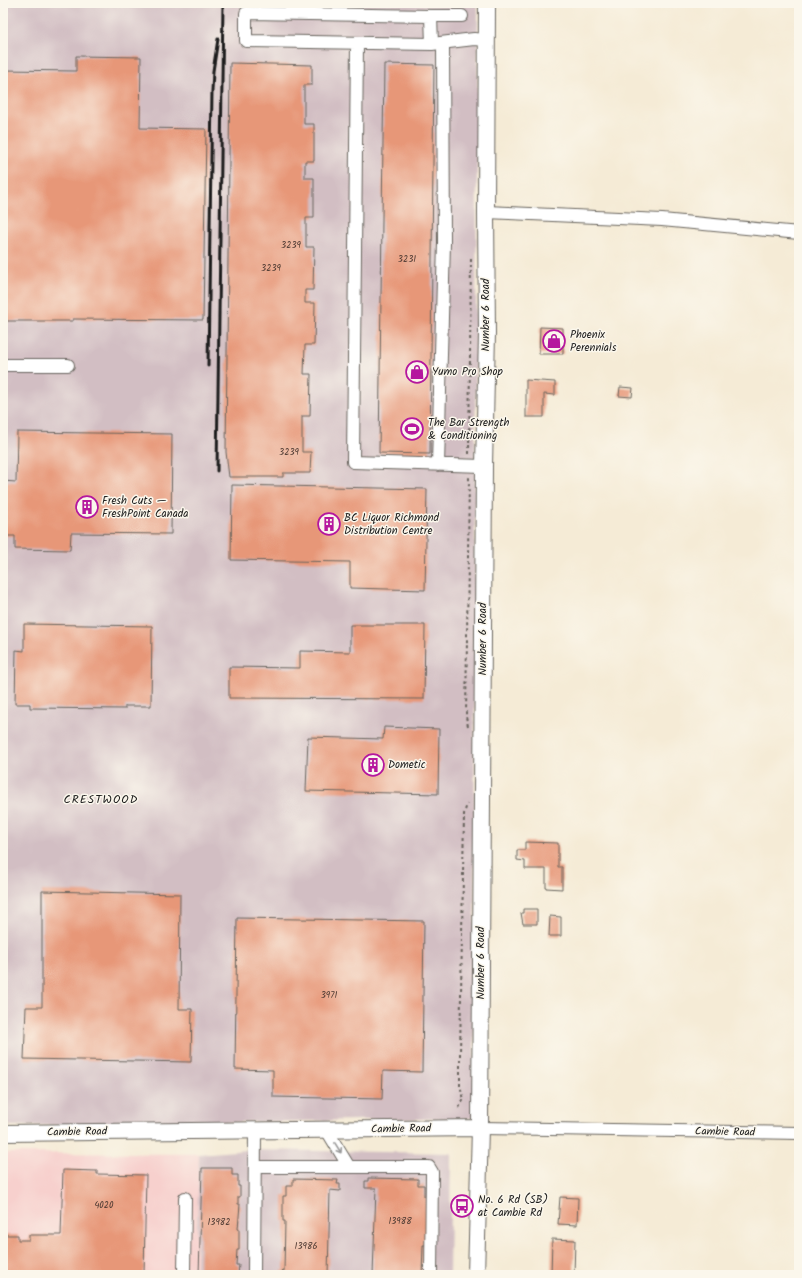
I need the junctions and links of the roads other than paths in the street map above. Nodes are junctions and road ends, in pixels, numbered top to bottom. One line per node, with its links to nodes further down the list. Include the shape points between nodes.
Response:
1 (487, 3): 4 (main road, Number 6 Road)
2 (431, 16): 3 (street); 5 (street, via 246,13 246,41); 6 (street)
3 (462, 16)
4 (486, 40): 6 (street); 7 (main road, Number 6 Road)
5 (357, 43): 6 (street); 11 (street, via 352,462)
6 (438, 43): 11 (street, via 444,243)
7 (486, 212): 8 (street, via 662,220); 12 (main road, Number 6 Road, via 487,332)
8 (799, 233)
9 (3, 364): 10 (street)
10 (68, 365)
11 (438, 465): 12 (street)
12 (476, 466): 13 (main road, Number 6 Road)
13 (480, 1128): 14 (main road, Cambie Road); 17 (street, Cambie Road); 24 (main road, Number 6 Road)
14 (326, 1129): 15 (main road, Cambie Road); 19 (street, one-way to 19)
15 (255, 1130): 16 (main road, Cambie Road); 18 (street)
16 (3, 1133)
17 (799, 1133)
18 (255, 1167): 19 (street); 22 (street)
19 (349, 1167): 23 (street, via 431,1169)
20 (185, 1198): 21 (street)
21 (184, 1275)
22 (254, 1275)
23 (431, 1275)
24 (476, 1275)

